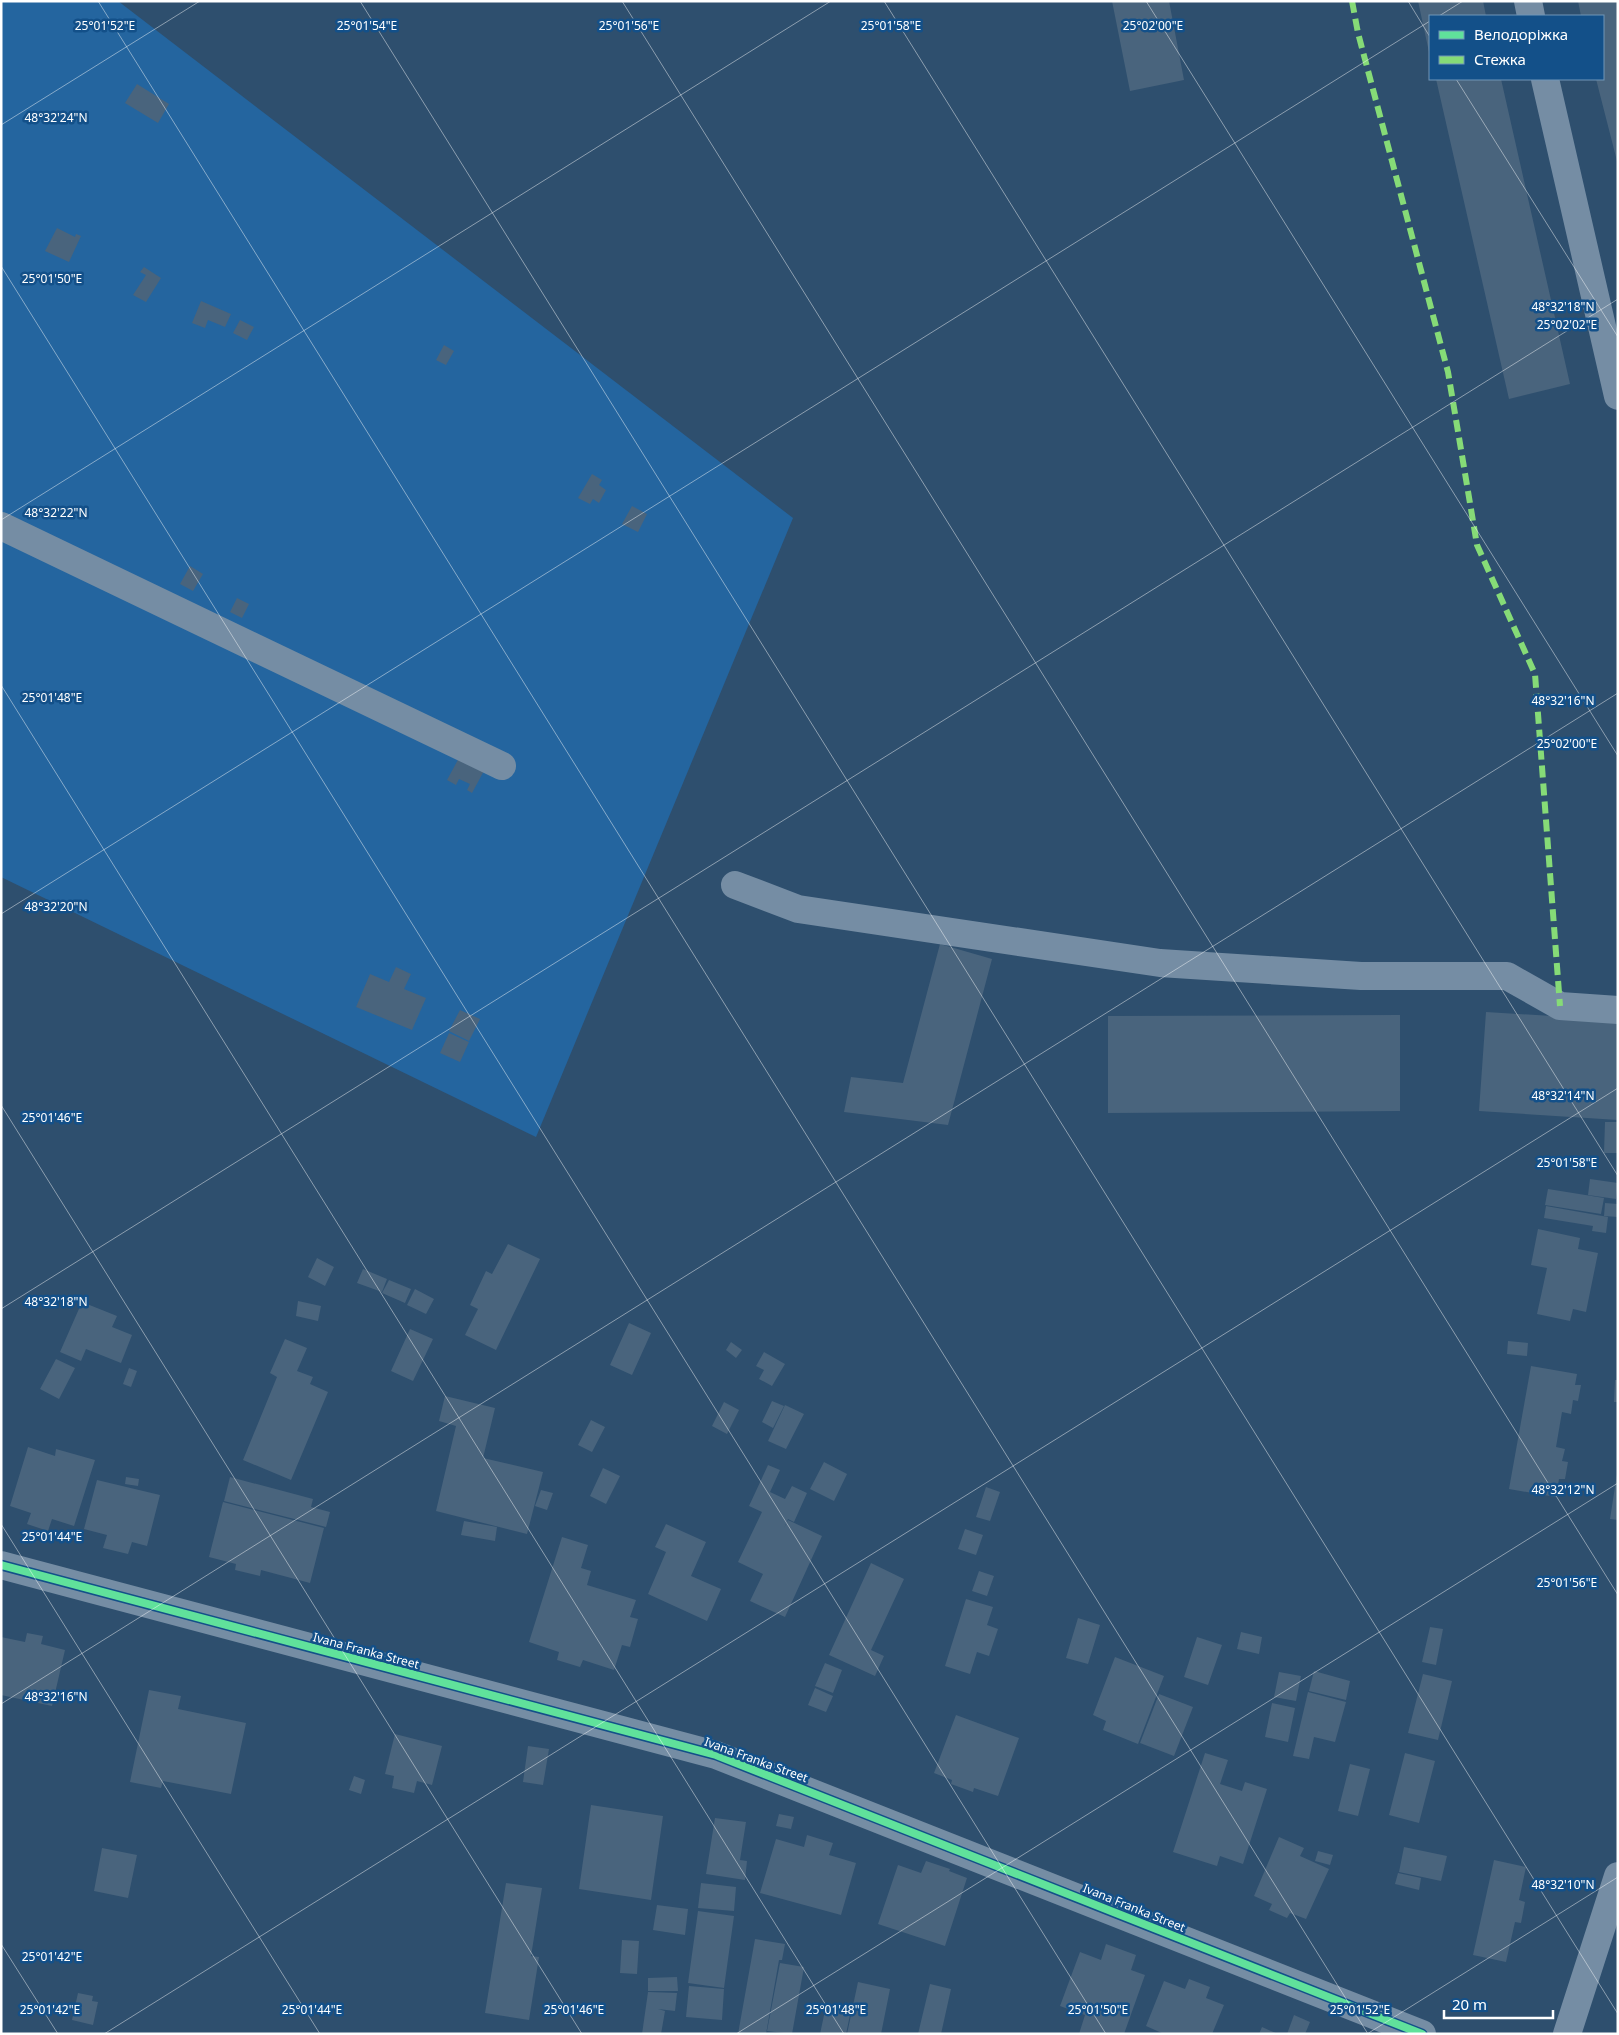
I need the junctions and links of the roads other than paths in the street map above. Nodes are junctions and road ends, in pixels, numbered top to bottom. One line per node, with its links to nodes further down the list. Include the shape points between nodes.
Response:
1 (1528, 1): 2 (street)
2 (1531, 15)
3 (1546, 80): 4 (street)
4 (1618, 396)
5 (1, 526): 6 (street)
6 (502, 766)
7 (736, 885): 8 (street, via 798,908 1160,963 1361,976 1507,976 1560,1006)
8 (1618, 1010)
9 (1, 1565): 11 (street, Ivana Franka Street, via 716,1755)
10 (1618, 1876): 12 (street)
11 (1422, 2034)
12 (1567, 2034)

